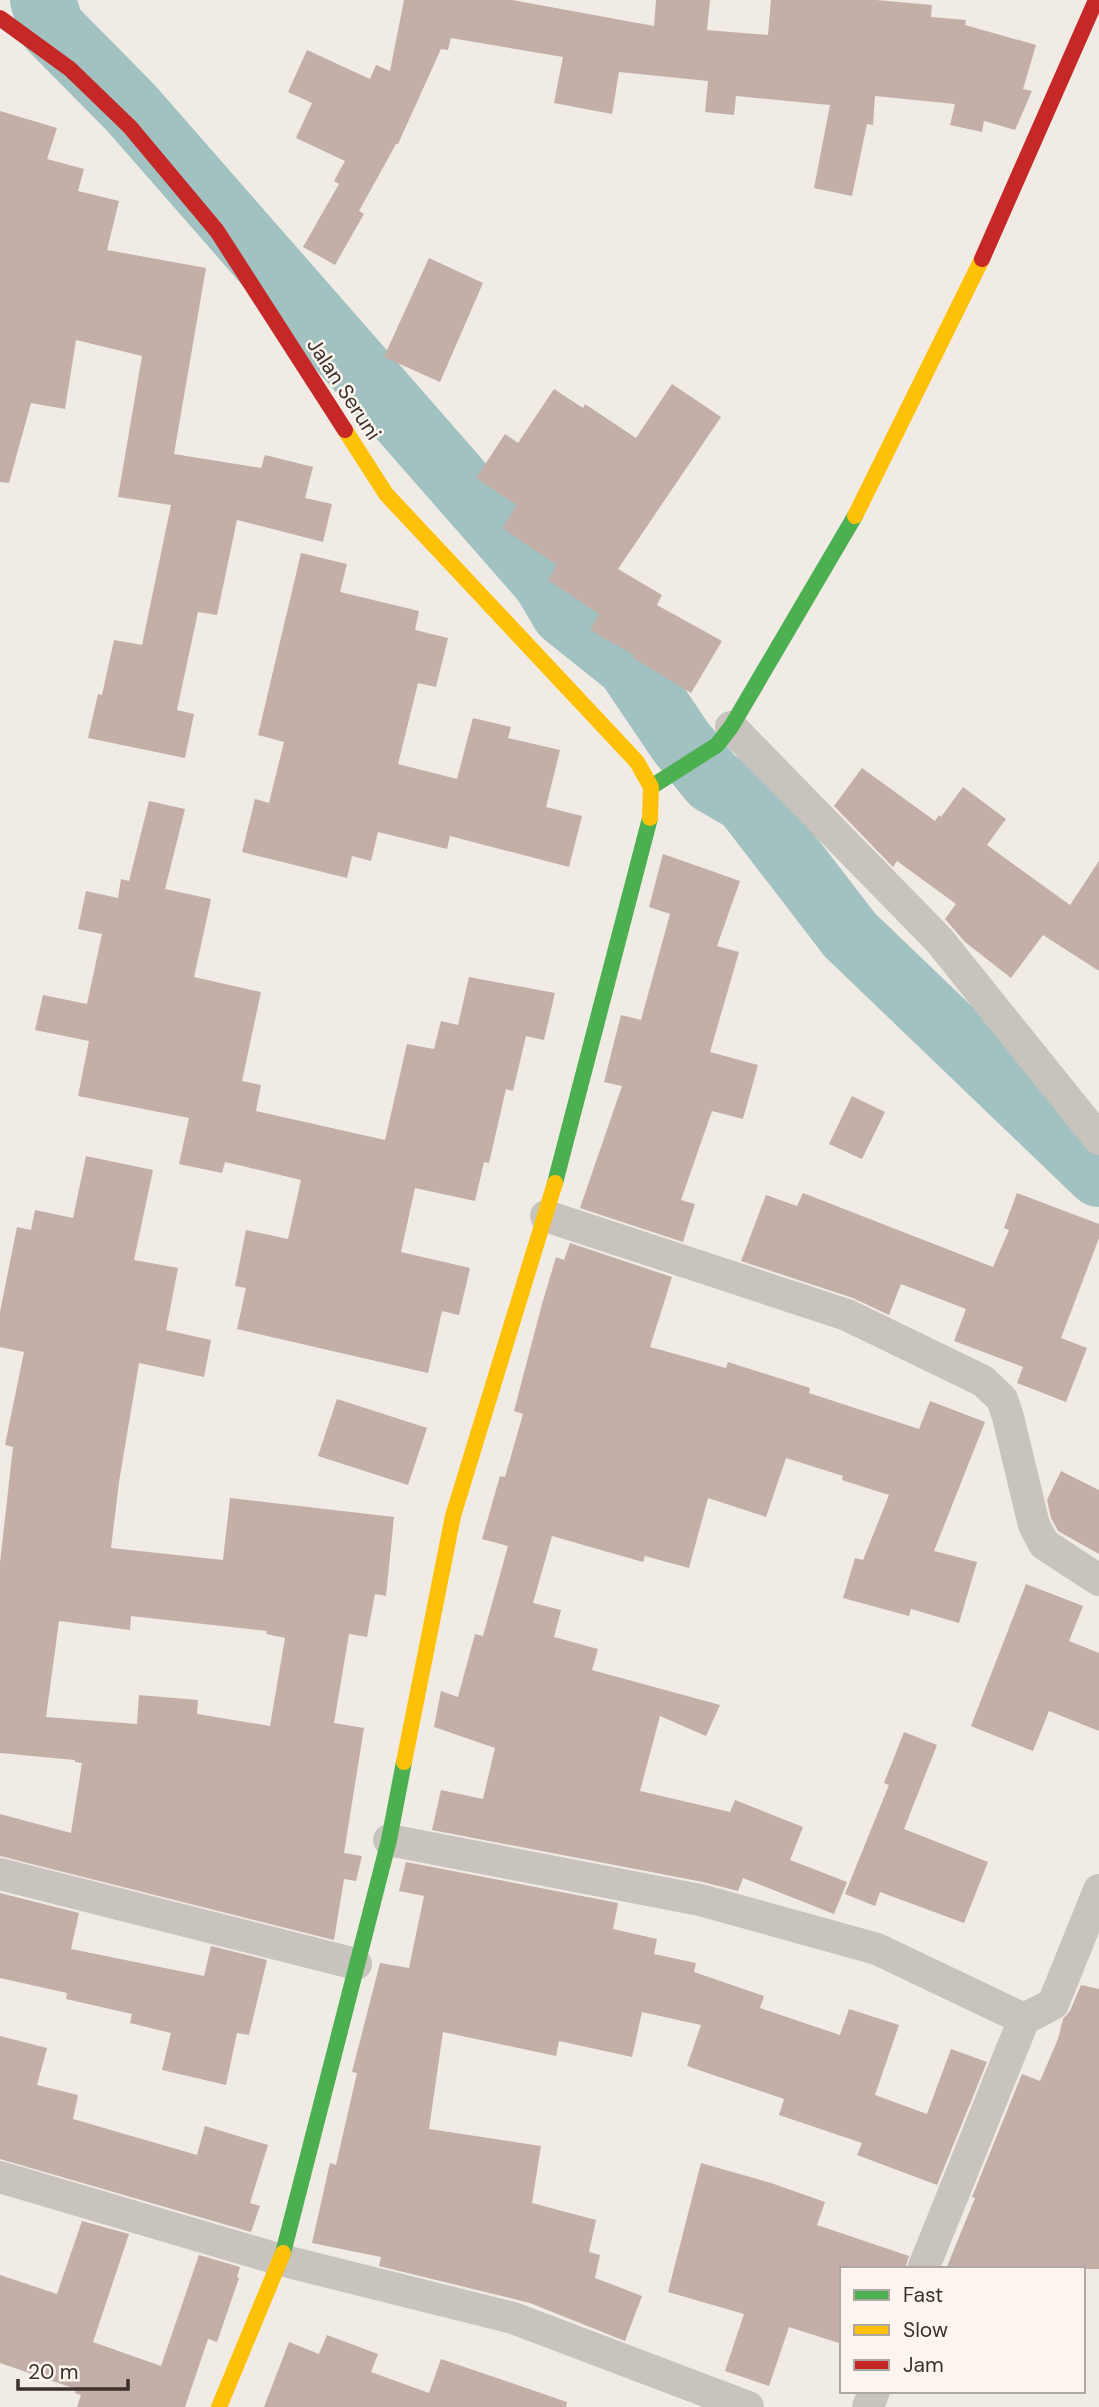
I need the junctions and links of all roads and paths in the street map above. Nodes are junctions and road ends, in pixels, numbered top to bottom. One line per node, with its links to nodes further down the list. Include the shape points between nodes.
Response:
1 (1098, 0): 3 (street, via 980,264 852,521)
2 (0, 18): 4 (street, Jalan Seruni, via 70,69 172,175 218,230 386,494 637,762)
3 (724, 736): 4 (street); 5 (street, via 939,940)
4 (651, 787): 6 (street, via 650,816)
5 (1099, 1139)
6 (546, 1216): 7 (street, via 847,1315 983,1381 1002,1399 1034,1525 1044,1544); 8 (street, via 453,1516)
7 (1099, 1580)
8 (388, 1840): 11 (street); 12 (street, via 701,1900 877,1949)
9 (0, 1874): 11 (street)
10 (1099, 1890): 12 (street, via 1053,2004)
11 (356, 1964): 14 (street)
12 (1024, 2018): 15 (street)
13 (0, 2177): 14 (street)
14 (281, 2260): 16 (street); 17 (street, via 513,2318)
15 (924, 2267)
16 (219, 2407)
17 (748, 2407)

